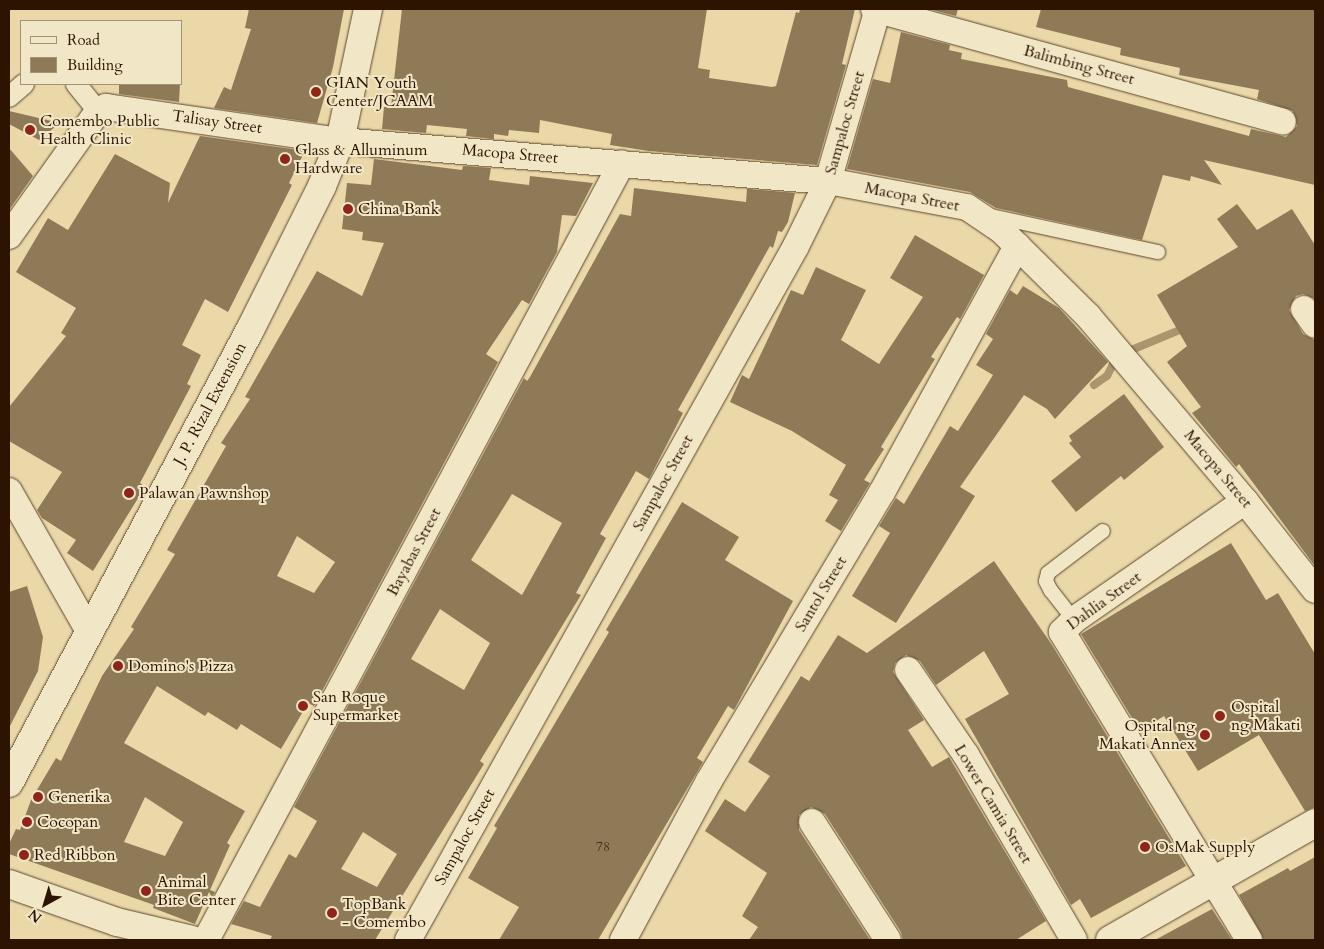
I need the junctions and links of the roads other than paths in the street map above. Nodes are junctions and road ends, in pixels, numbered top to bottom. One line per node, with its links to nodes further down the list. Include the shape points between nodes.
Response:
1 (368, 9): 8 (main road, J. P. Rizal Extension)
2 (876, 9): 7 (street, Balimbing Street); 10 (street, Sampaloc Street)
3 (23, 85): 5 (street)
4 (77, 85): 6 (street)
5 (9, 97)
6 (98, 110): 8 (street, Talisay Street, via 117,108); 12 (street)
7 (1283, 122)
8 (340, 141): 9 (street, Macopa Street); 20 (main road, J. P. Rizal Extension, via 322,186 250,330)
9 (622, 163): 10 (street, Macopa Street); 28 (street, Bayabas Street)
10 (828, 181): 11 (street, Macopa Street, via 967,207); 29 (street, Sampaloc Street, via 796,246)
11 (978, 213): 13 (street, Macopa Street); 14 (lane)
12 (9, 236)
13 (1017, 246): 16 (street, Macopa Street, via 1088,316); 30 (street, Santol Street, via 882,492 709,781)
14 (1158, 252)
15 (9, 491): 20 (street)
16 (1246, 501): 18 (street, Macopa Street); 19 (street, Dahlia Street)
17 (1103, 531): 19 (lane, via 1048,573 1046,581 1051,591)
18 (1315, 590)
19 (1074, 620): 25 (street, Dahlia Street, via 1063,628 1062,634)
20 (90, 631): 22 (main road, J. P. Rizal Extension)
21 (908, 670): 32 (street, Lower Camia Street, via 966,755)
22 (9, 783)
23 (812, 822): 31 (street)
24 (1315, 823): 25 (main road)
25 (1215, 880): 33 (main road); 34 (street, Dahlia Street)
26 (9, 884): 27 (main road, via 117,922)
27 (192, 940)
28 (206, 940)
29 (408, 940)
30 (623, 940)
31 (888, 940)
32 (1074, 940)
33 (1110, 940)
34 (1249, 940)

